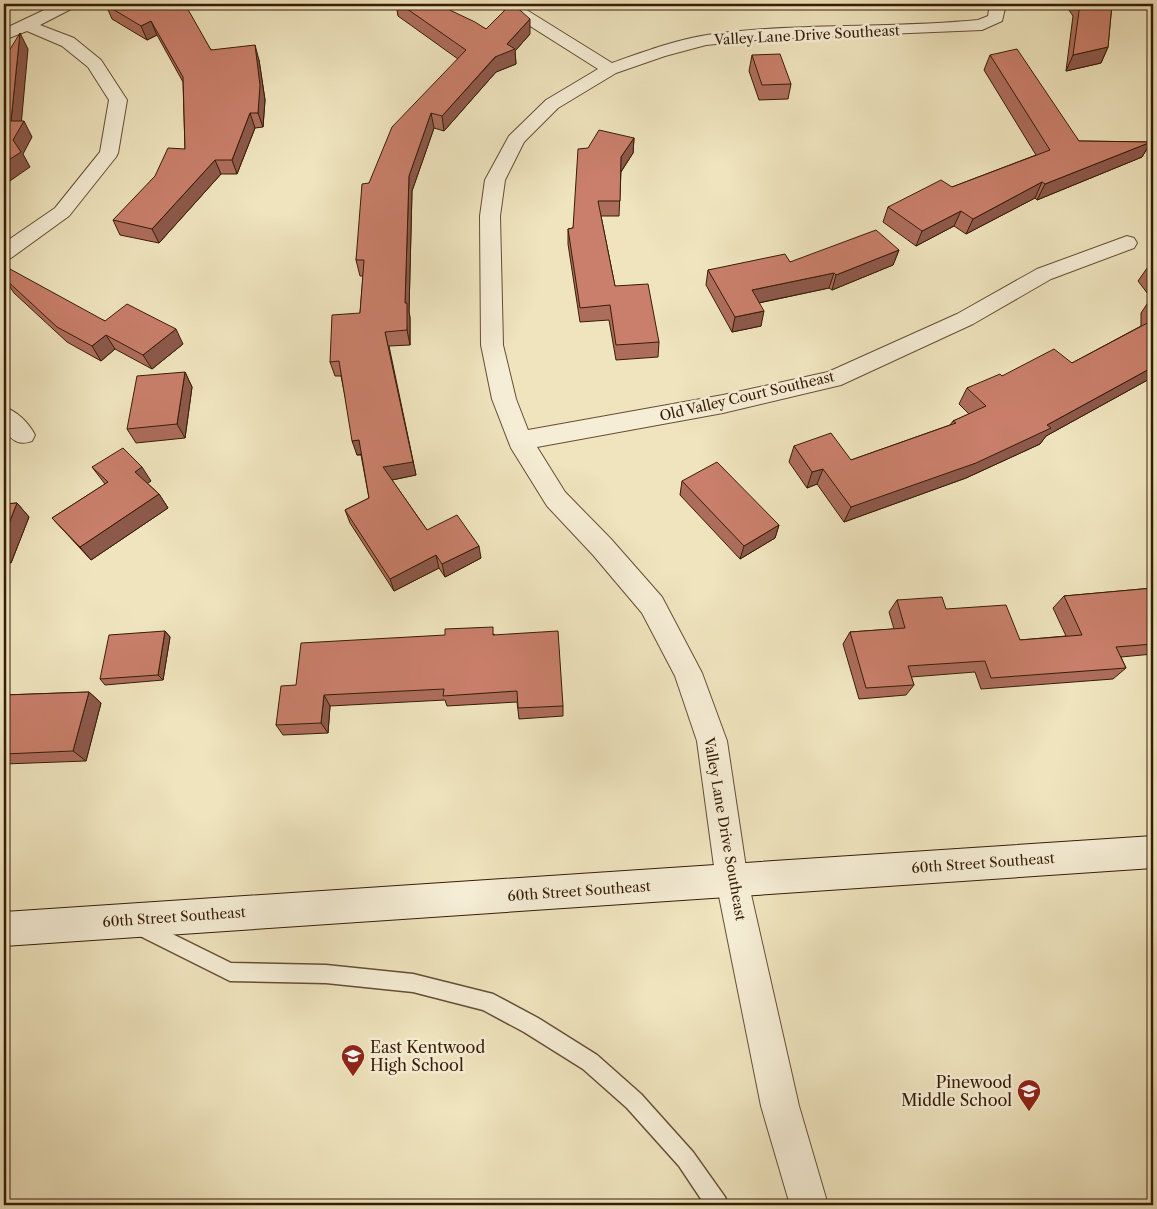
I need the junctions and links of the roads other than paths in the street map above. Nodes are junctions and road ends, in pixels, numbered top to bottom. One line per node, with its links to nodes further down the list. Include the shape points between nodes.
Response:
1 (69, 4): 4 (street)
2 (506, 4): 6 (street)
3 (998, 4): 6 (street, Valley Lane Drive Southeast, via 996,18 982,25 767,34 706,40)
4 (28, 25): 5 (street); 8 (street, via 68,42 95,64 118,100 109,153 62,212)
5 (4, 34)
6 (610, 69): 11 (street, Valley Lane Drive Southeast, via 552,104 516,140 496,180 490,216 492,345 504,399)
7 (1127, 243): 11 (street, Old Valley Court Southeast, via 1044,274 964,319 833,379 722,404)
8 (4, 253)
9 (4, 416): 10 (street)
10 (23, 434)
11 (520, 441): 13 (street, Valley Lane Drive Southeast, via 556,499 652,605 688,673 712,741)
12 (1153, 852): 13 (street, 60th Street Southeast)
13 (732, 881): 14 (street, 60th Street Southeast); 17 (street, Valley Lane Drive Southeast, via 780,1106)
14 (128, 920): 15 (street, 60th Street Southeast); 16 (lane, via 230,972 326,974 413,983 486,1001 590,1062 634,1101 686,1159)
15 (4, 929)
16 (717, 1205)
17 (808, 1205)

